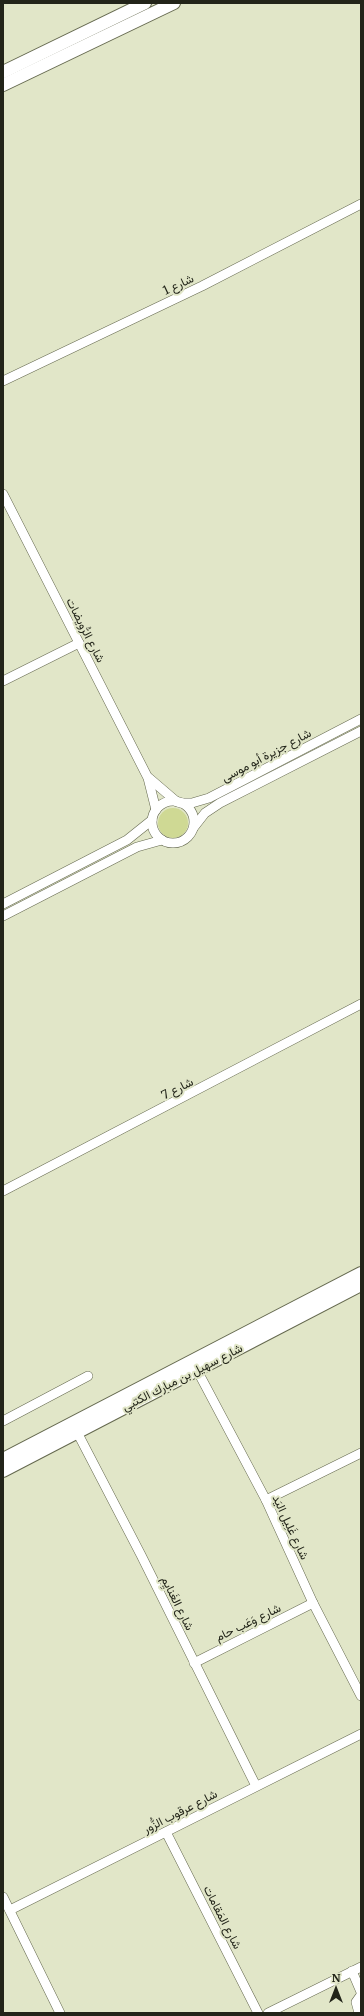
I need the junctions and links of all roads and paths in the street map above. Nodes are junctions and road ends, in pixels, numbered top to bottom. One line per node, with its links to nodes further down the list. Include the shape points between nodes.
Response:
1 (145, 3): 3 (street)
2 (174, 3): 4 (street)
3 (3, 72)
4 (3, 85)
5 (361, 204): 6 (street, شارع 1, via 202,286)
6 (3, 381)
7 (3, 494): 8 (street, شارع الرُّويضات)
8 (79, 643): 9 (street); 12 (street, شارع الرُّويضات)
9 (3, 681)
10 (361, 718): 13 (street, شارع جزيرة أبو موسى, via 209,798 198,802)
11 (361, 731): 16 (street, شارع جزيرة أبو موسى, via 220,803 205,814)
12 (148, 778): 13 (street, شارع الرُّويضات); 14 (street, شارع الرُّويضات)
13 (178, 803): 14 (street, via 165,803); 16 (street, via 190,810)
14 (156, 810): 15 (street)
15 (152, 820): 17 (street, via 156,835); 18 (street, via 127,840)
16 (194, 827): 17 (street, via 182,842 169,843)
17 (162, 840): 19 (street, via 137,847)
18 (3, 904)
19 (3, 916)
20 (361, 1004): 21 (street, شارع 7)
21 (3, 1191)
22 (361, 1273): 29 (street, شارع سهيل بن مبارك الكتبي)
23 (361, 1285): 24 (street, شارع سهيل بن مبارك الكتبي)
24 (197, 1370): 27 (street, شارع سهيل بن مبارك الكتبي); 31 (street, شارع غَلِيل اليَد)
25 (88, 1376): 26 (street)
26 (3, 1421)
27 (77, 1432): 30 (street, شارع سهيل بن مبارك الكتبي); 33 (street, شارع الغَنايِم)
28 (361, 1453): 31 (street)
29 (3, 1459)
30 (3, 1471)
31 (266, 1500): 32 (street, شارع غَلِيل اليَد)
32 (313, 1603): 33 (street, شارع وَعَب حام); 34 (street, شارع غَلِيل اليَد)
33 (194, 1663): 36 (street, شارع الغَنايِم)
34 (361, 1696)
35 (361, 1734): 36 (street, شارع عرقوب الزُّور)
36 (256, 1786): 37 (street, شارع عرقوب الزُّور)
37 (166, 1832): 39 (street, شارع عرقوب الزُّور); 46 (street, شارع المَقامات)
38 (3, 1897): 39 (street)
39 (10, 1910): 45 (street)
40 (361, 1967): 41 (street)
41 (352, 1971): 42 (street); 47 (street)
42 (361, 1992)
43 (361, 1995): 44 (street, via 356,2002)
44 (358, 2011): 48 (street)
45 (60, 2013)
46 (258, 2013)
47 (268, 2013)
48 (348, 2013)

